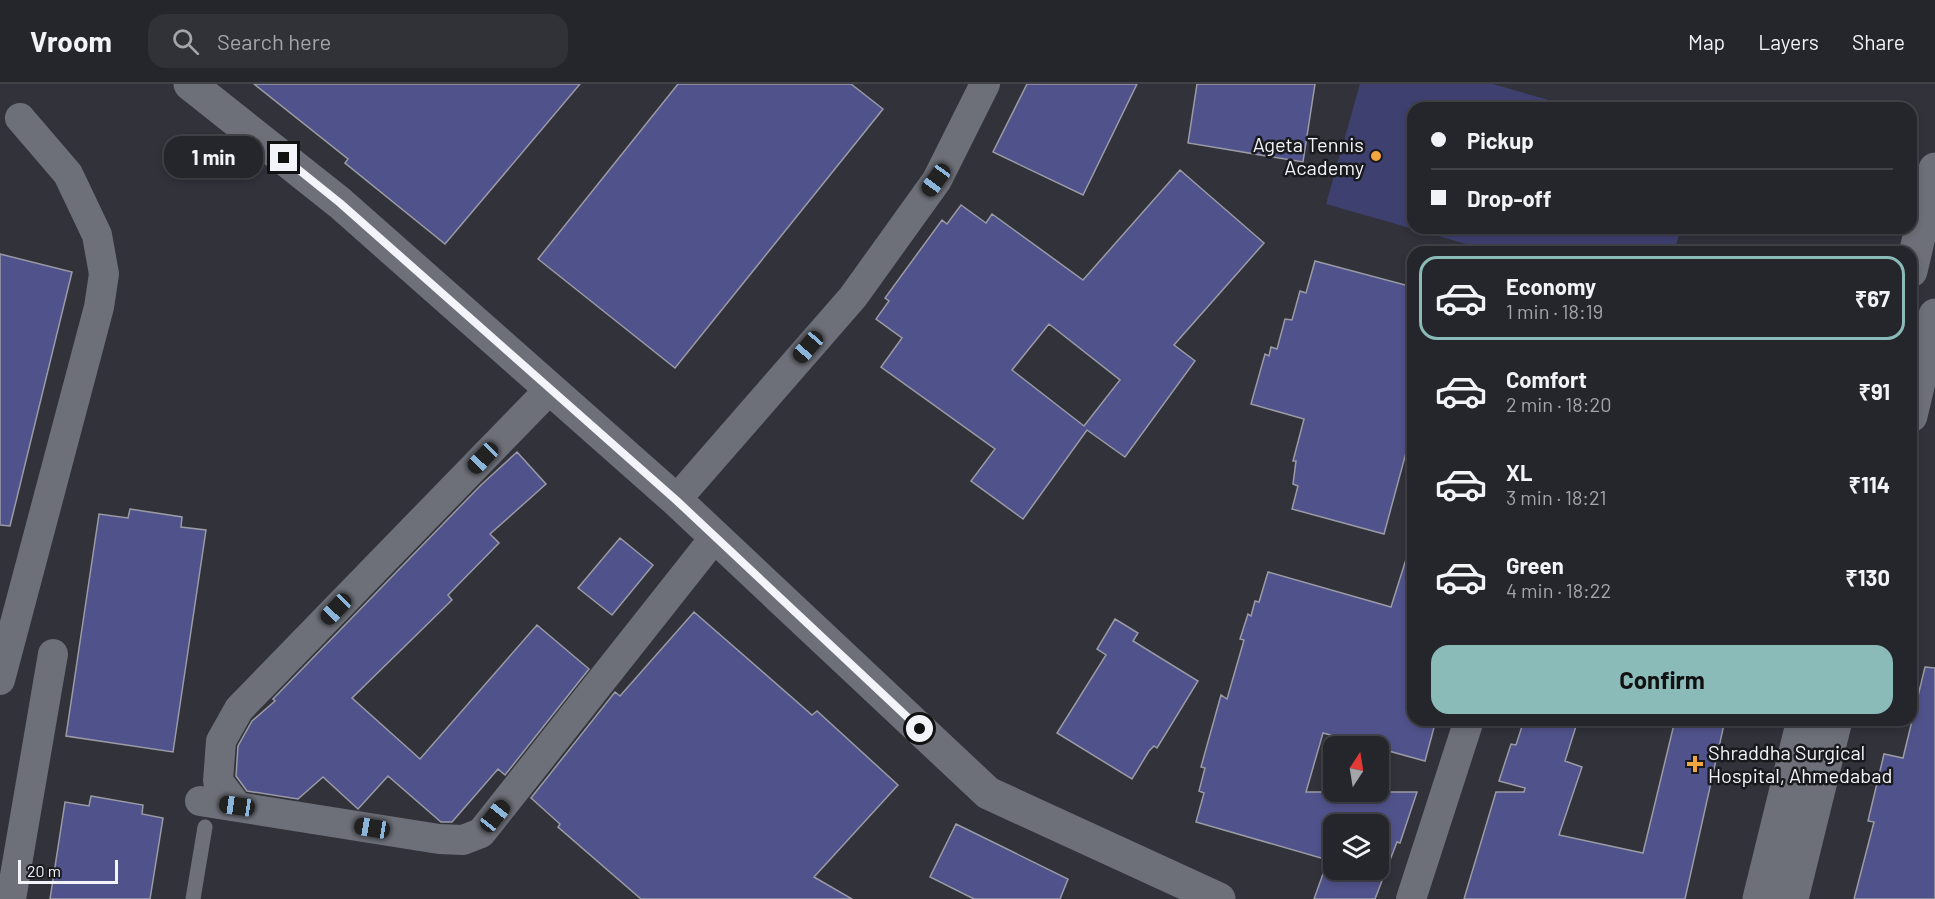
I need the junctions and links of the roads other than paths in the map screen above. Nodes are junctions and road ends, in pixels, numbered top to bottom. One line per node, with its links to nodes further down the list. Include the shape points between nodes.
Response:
1 (190, 84): 8 (street, via 340,203)
2 (985, 84): 10 (street, via 936,180 853,297)
3 (20, 118): 13 (street, via 68,174 97,235 104,274 99,307)
4 (1935, 169): 5 (street)
5 (1930, 209): 6 (street)
6 (1917, 251)
7 (1935, 315): 9 (street)
8 (550, 389): 10 (street); 17 (street, via 239,709 221,741 218,781)
9 (1917, 391)
10 (676, 500): 11 (street)
11 (715, 537): 17 (street, via 481,834 463,840 439,839); 21 (street, via 988,793)
12 (53, 654): 19 (street)
13 (0, 680)
14 (1467, 726): 22 (street)
15 (1802, 726): 23 (street)
16 (1835, 726): 24 (street)
17 (237, 806): 18 (street)
18 (202, 814): 20 (lane)
19 (10, 899)
20 (193, 899)
21 (1219, 899)
22 (1411, 899)
23 (1759, 899)
24 (1792, 899)

